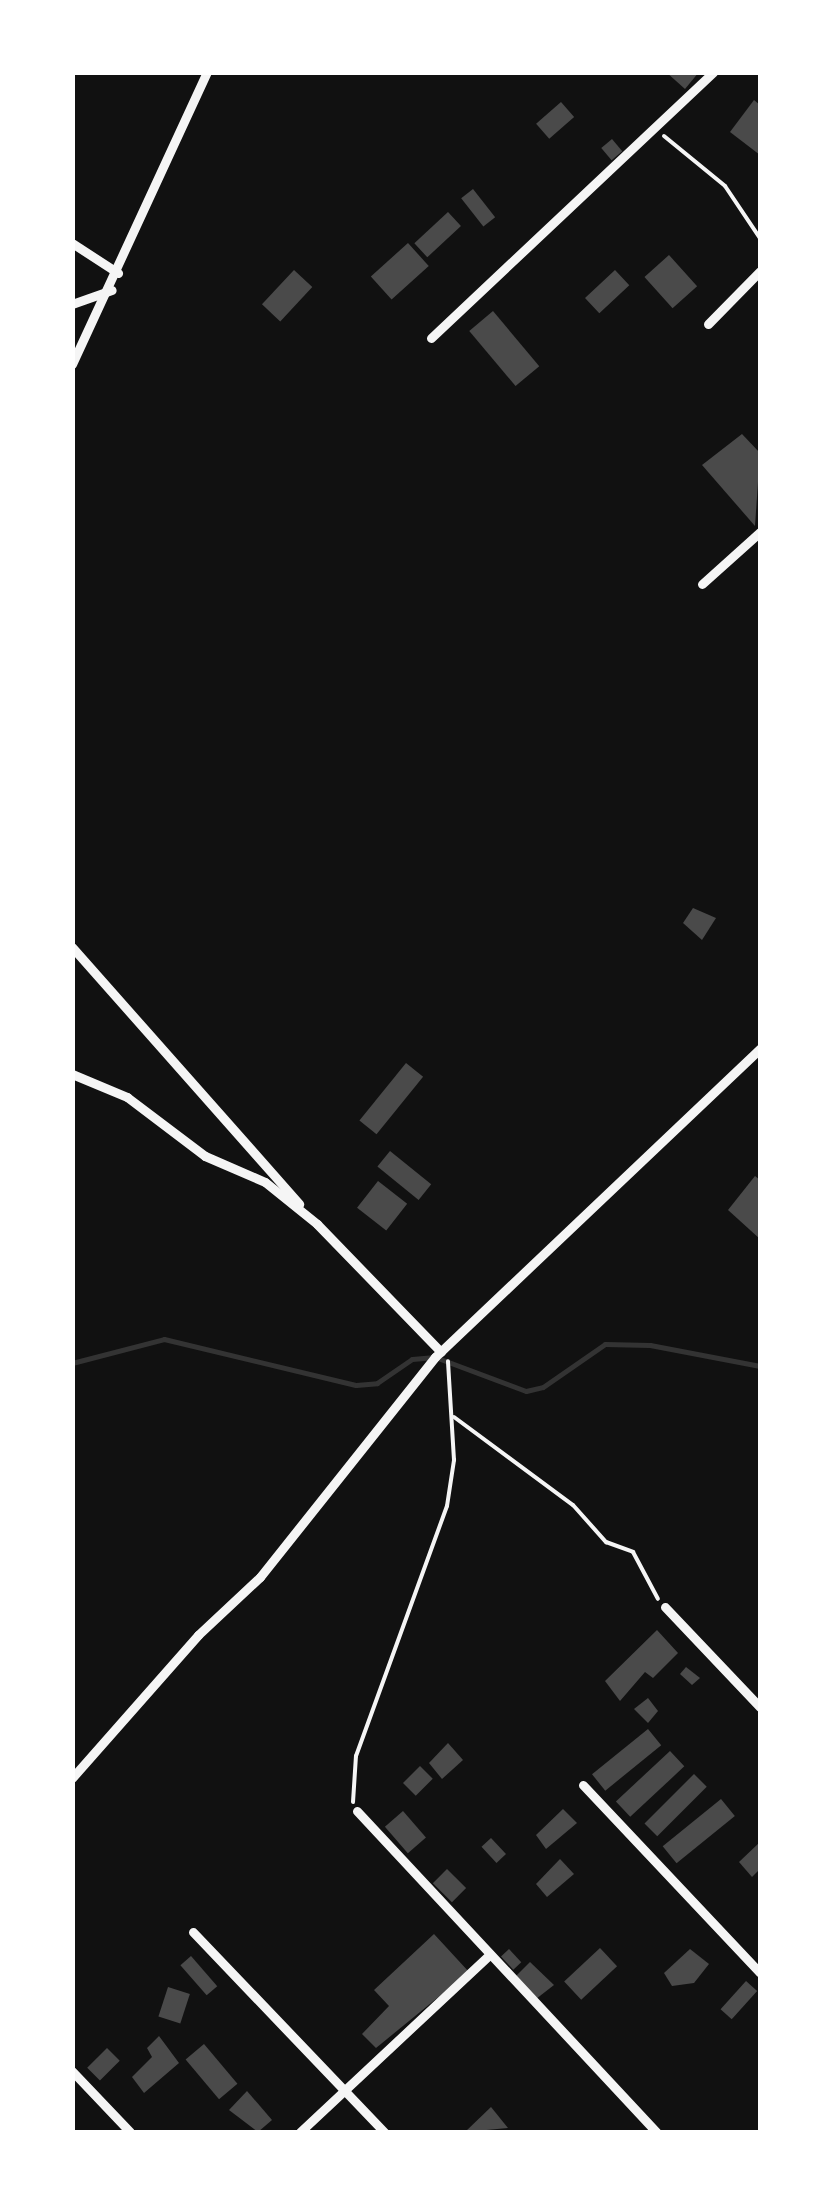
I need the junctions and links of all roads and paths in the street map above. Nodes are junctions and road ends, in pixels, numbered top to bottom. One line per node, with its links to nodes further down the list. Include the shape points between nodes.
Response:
1 (207, 72): 7 (street)
2 (712, 72): 3 (street)
3 (655, 132): 4 (path, via 674,139 725,186); 11 (street)
4 (760, 238)
5 (72, 243): 7 (street)
6 (760, 272): 10 (street)
7 (118, 273): 8 (street)
8 (112, 290): 9 (street); 12 (street)
9 (72, 304)
10 (708, 324)
11 (431, 338)
12 (72, 364)
13 (760, 532): 14 (street)
14 (702, 584)
15 (72, 947): 18 (street)
16 (760, 1048): 19 (street)
17 (72, 1074): 18 (street, via 127,1096 205,1156 265,1182)
18 (317, 1224): 19 (street)
19 (443, 1349): 20 (path); 23 (street, via 260,1577 198,1635)
20 (454, 1417): 21 (path, via 573,1504 606,1542 633,1552); 25 (path, via 447,1506 356,1756 350,1794)
21 (665, 1608): 22 (street)
22 (760, 1707)
23 (72, 1778)
24 (582, 1786): 28 (street)
25 (357, 1811): 27 (street)
26 (193, 1932): 30 (street)
27 (490, 1954): 30 (street); 34 (street)
28 (760, 1973)
29 (72, 2071): 31 (street)
30 (345, 2092): 32 (street); 33 (street)
31 (130, 2132)
32 (300, 2132)
33 (384, 2132)
34 (656, 2132)

